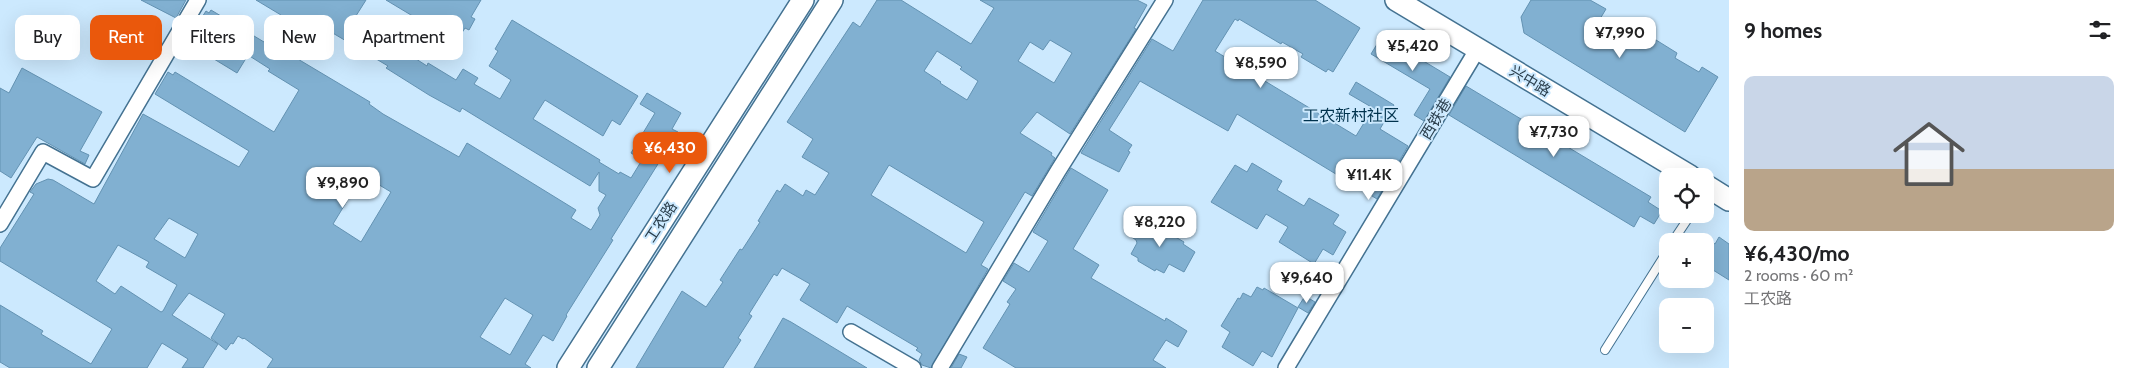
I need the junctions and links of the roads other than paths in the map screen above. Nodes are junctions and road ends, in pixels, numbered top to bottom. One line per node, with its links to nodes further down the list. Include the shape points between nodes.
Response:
1 (198, 0): 10 (street, via 93,179 43,152)
2 (803, 0): 14 (main road, 工农路)
3 (832, 0): 15 (main road, 工农路)
4 (1165, 0): 17 (street)
5 (1396, 0): 6 (main road, 兴中路)
6 (1478, 50): 7 (main road, 兴中路); 18 (street, 西铁巷)
7 (1674, 168)
8 (1714, 192): 9 (main road, 兴中路)
9 (1729, 200)
10 (0, 224)
11 (1659, 264): 13 (lane)
12 (852, 332): 16 (street)
13 (1605, 350)
14 (568, 368)
15 (598, 368)
16 (913, 368)
17 (940, 368)
18 (1286, 368)

